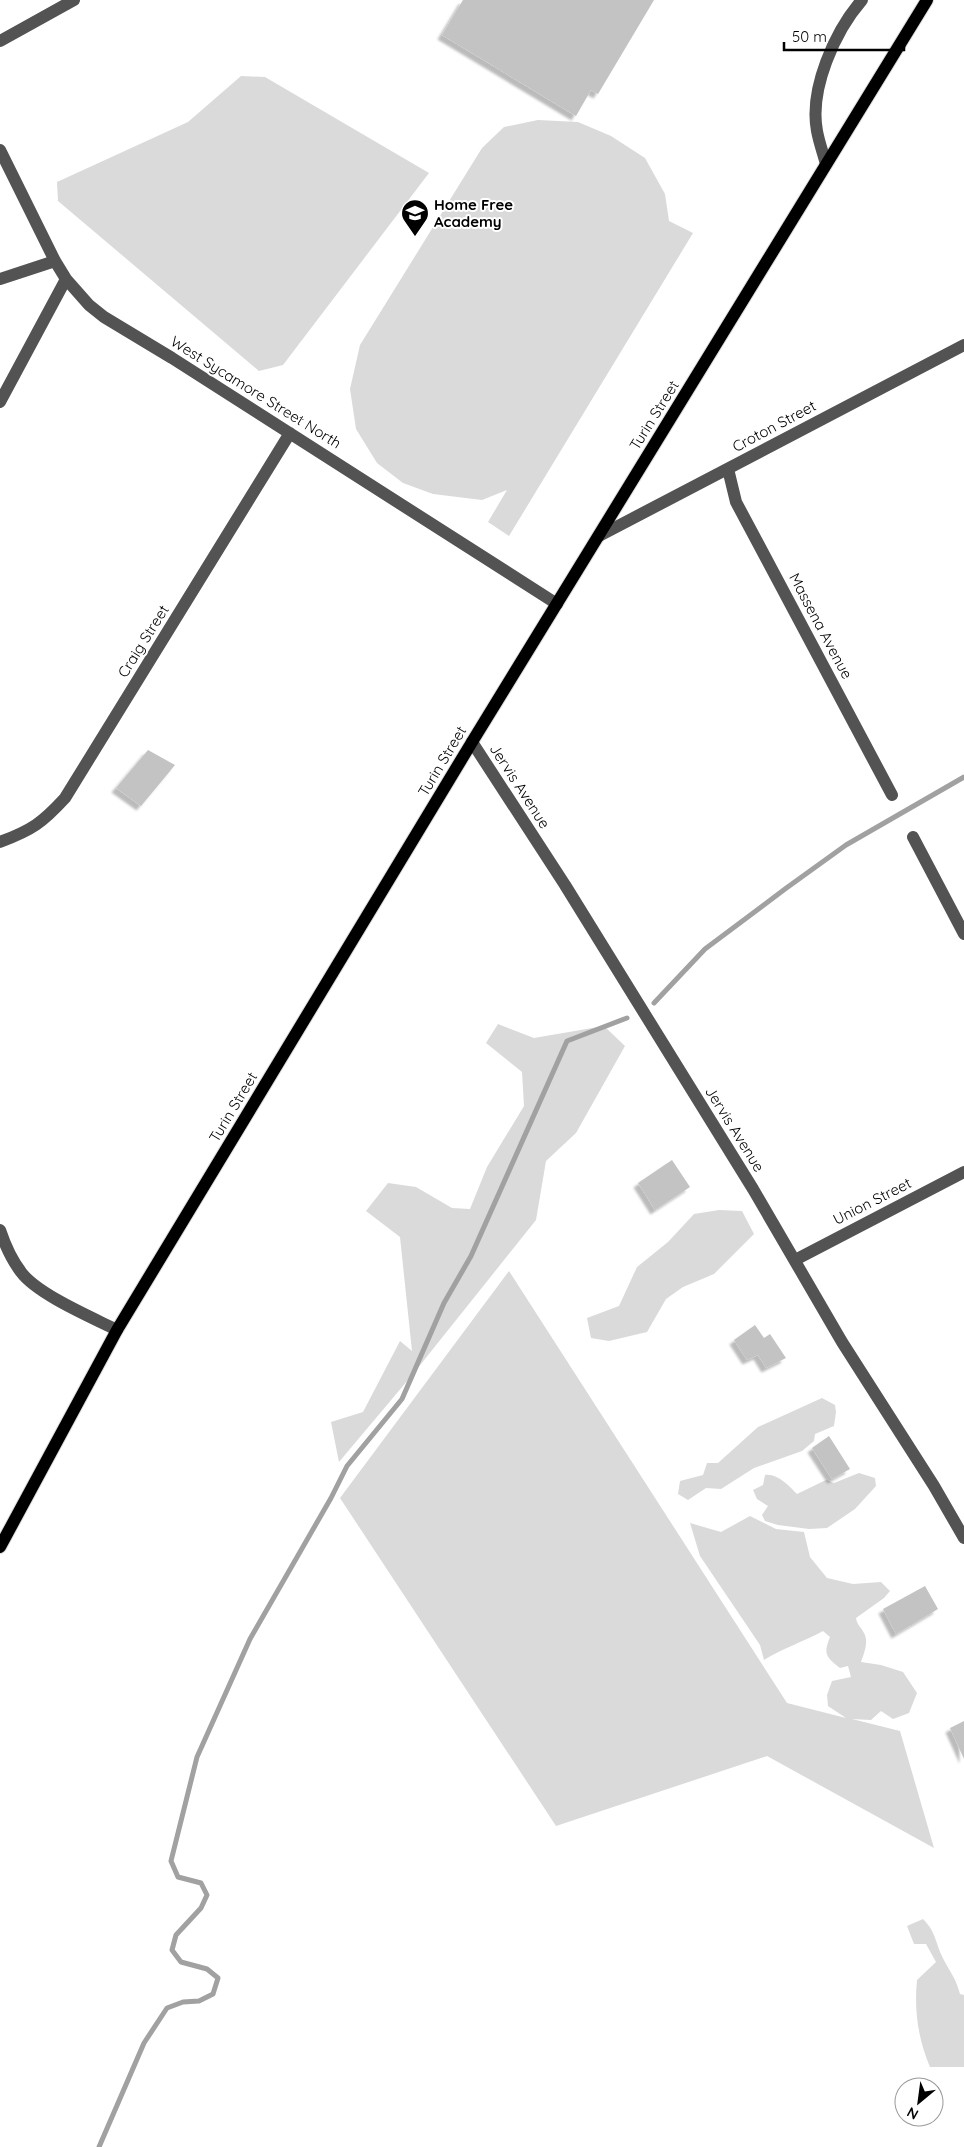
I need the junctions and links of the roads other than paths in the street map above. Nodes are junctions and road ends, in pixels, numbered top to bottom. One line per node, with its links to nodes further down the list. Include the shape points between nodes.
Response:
1 (74, 0): 4 (street)
2 (862, 0): 6 (street, via 846,20 821,75 816,130)
3 (927, 0): 6 (main road, Turin Street)
4 (0, 40)
5 (0, 150): 7 (street, West Sycamore Street North)
6 (826, 164): 14 (main road, Turin Street)
7 (55, 261): 8 (street); 9 (street, West Sycamore Street North)
8 (0, 279)
9 (66, 279): 11 (street); 12 (street, West Sycamore Street North, via 104,317)
10 (963, 347): 13 (street, Croton Street)
11 (0, 402)
12 (290, 433): 15 (street, West Sycamore Street North); 19 (street, Craig Street, via 66,798 36,826)
13 (728, 469): 14 (street, Croton Street); 17 (street, Massena Avenue, via 736,502)
14 (598, 536): 15 (main road, Turin Street)
15 (557, 604): 16 (main road, Turin Street)
16 (472, 742): 23 (street, Jervis Avenue, via 565,885); 24 (main road, Turin Street)
17 (892, 795)
18 (913, 837): 20 (street)
19 (0, 842)
20 (964, 934)
21 (964, 1172): 23 (street, Union Street)
22 (0, 1230): 24 (street, via 22,1273 41,1289)
23 (795, 1260): 25 (street, Jervis Avenue)
24 (117, 1330): 26 (main road, Turin Street)
25 (964, 1538)
26 (0, 1547)

